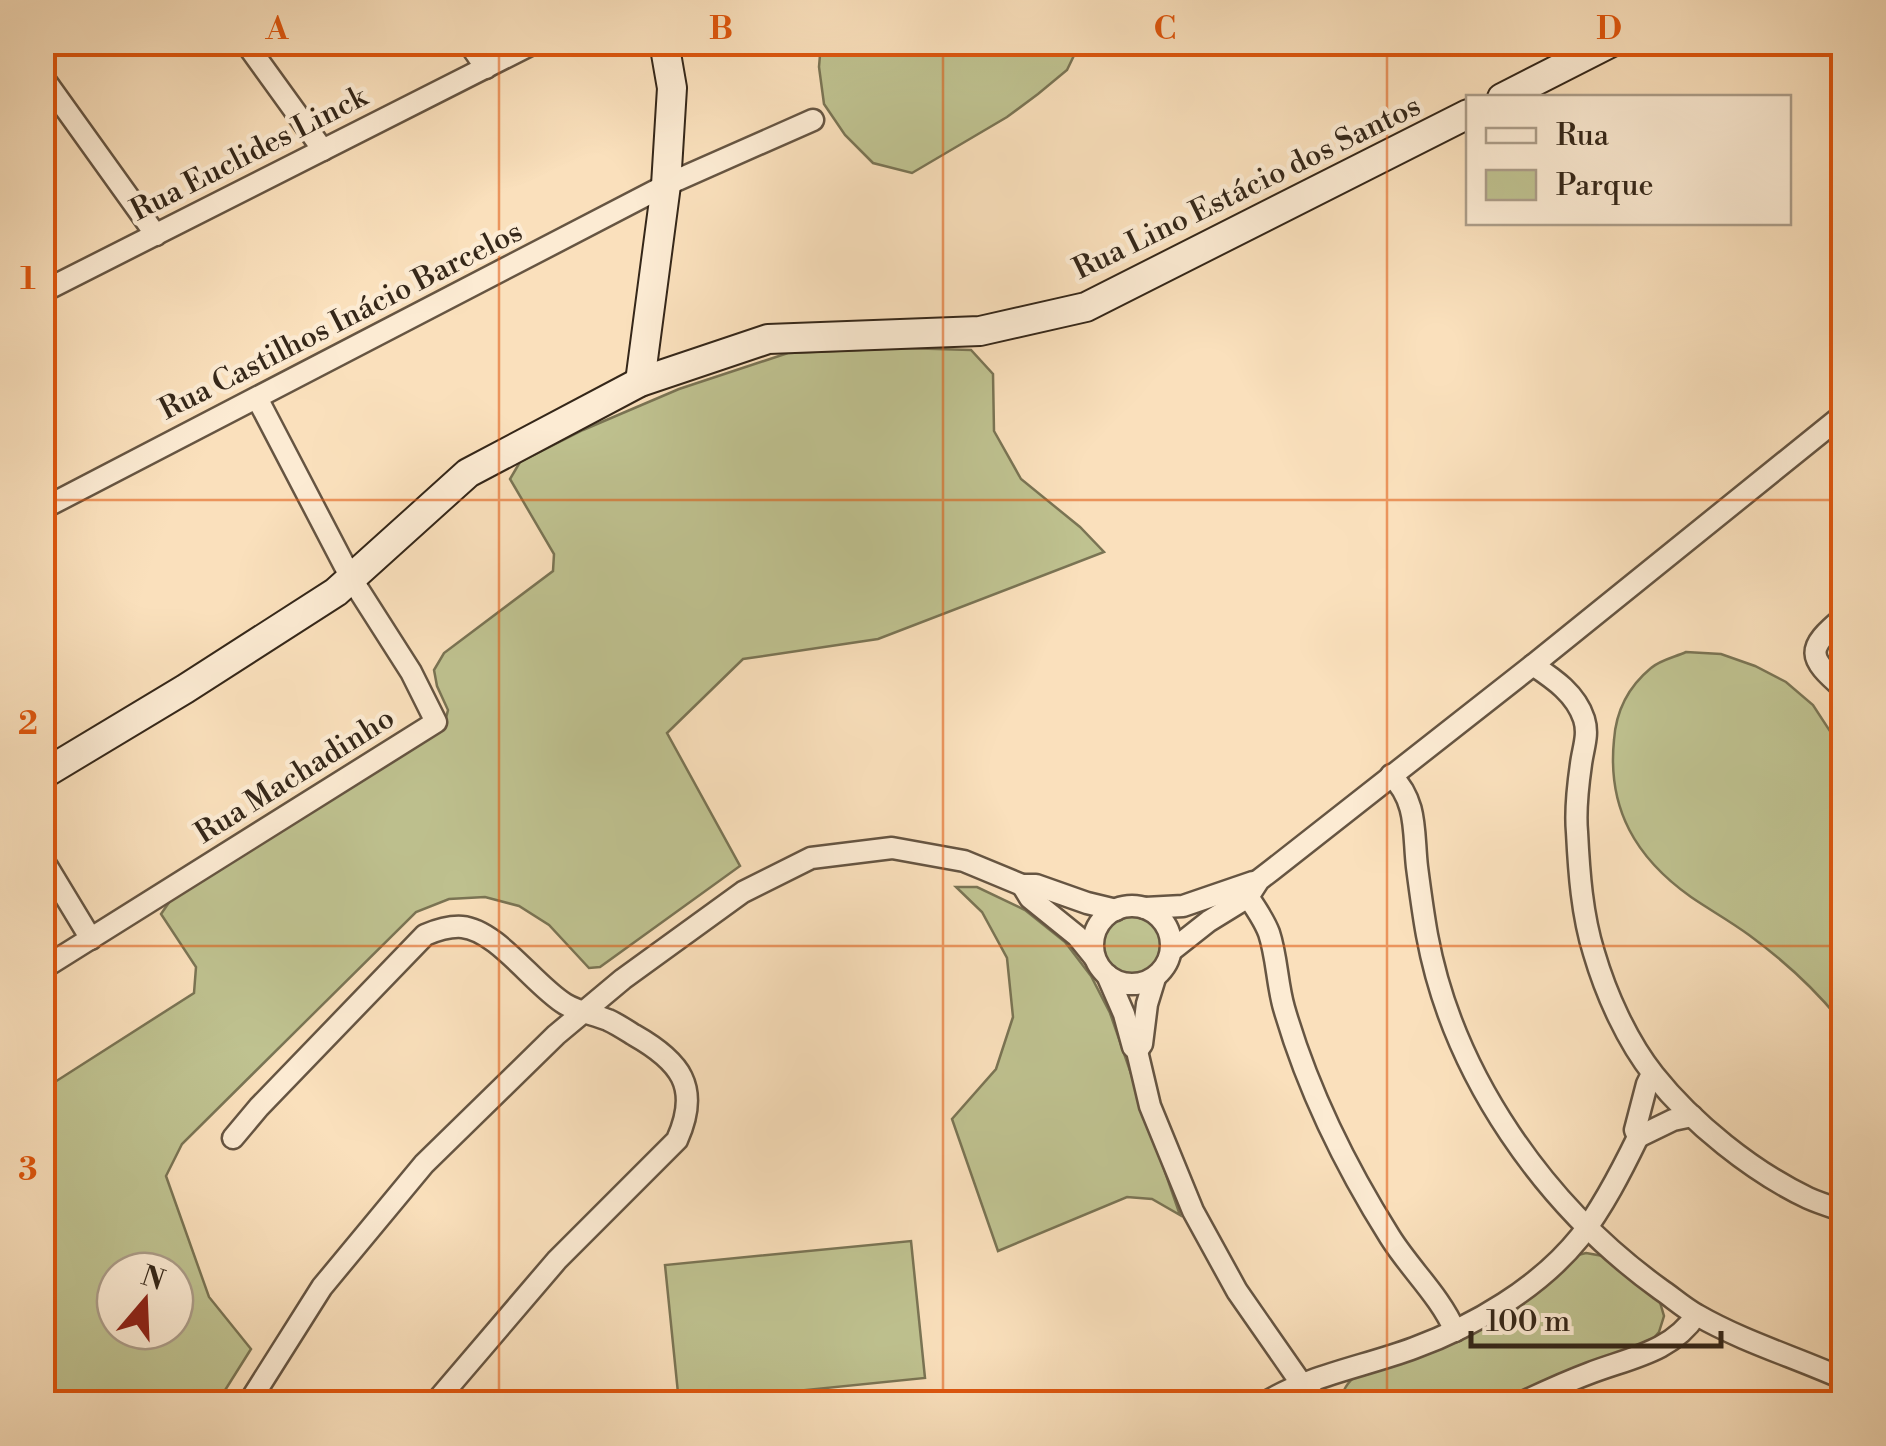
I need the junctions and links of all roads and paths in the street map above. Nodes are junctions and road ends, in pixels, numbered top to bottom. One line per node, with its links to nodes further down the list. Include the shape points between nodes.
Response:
1 (245, 42): 11 (street)
2 (468, 42): 6 (street)
3 (536, 42): 6 (street, Rua Euclides Linck)
4 (664, 42): 12 (main road, via 672,88)
5 (1612, 42): 8 (main road)
6 (486, 68): 11 (street, Rua Euclides Linck)
7 (42, 76): 13 (street)
8 (1508, 95)
9 (1466, 115): 15 (main road, Rua Lino Estácio dos Santos, via 1086,307 980,330 768,339)
10 (813, 120): 12 (street, Rua Castilhos Inácio Barcelos)
11 (323, 150): 13 (street, Rua Euclides Linck)
12 (666, 185): 15 (main road); 16 (street, Rua Castilhos Inácio Barcelos)
13 (156, 235): 14 (street, Rua Euclides Linck)
14 (42, 292)
15 (640, 382): 19 (main road, Rua Lino Estácio dos Santos, via 468,472)
16 (257, 398): 18 (street, Rua Castilhos Inácio Barcelos); 19 (street)
17 (1844, 414): 21 (street)
18 (42, 509)
19 (351, 578): 23 (main road, Rua Lino Estácio dos Santos); 30 (street, Rua Machadinho, via 411,672 435,724)
20 (1844, 617): 22 (street, via 1815,648 1822,670)
21 (1534, 665): 24 (street); 37 (street, via 1568,691 1586,724 1576,827 1584,906 1616,1011)
22 (1844, 689)
23 (42, 775)
24 (1391, 775): 27 (street); 42 (street, via 1413,812 1427,937 1464,1050 1502,1122)
25 (42, 858): 30 (street)
26 (1022, 885): 29 (street); 32 (street); 35 (street, via 964,861 892,848 811,858 743,892)
27 (1249, 888): 28 (street, via 1183,906); 31 (street); 44 (street, via 1330,1132 1392,1241)
28 (1145, 908): 29 (street); 31 (street, via 1163,920)
29 (1116, 910): 32 (street, via 1096,930 1093,949)
30 (91, 939): 33 (street, Rua Machadinho)
31 (1171, 951): 34 (street)
32 (1101, 967): 34 (street, via 1125,984); 36 (street)
33 (42, 969)
34 (1155, 978): 36 (street)
35 (583, 1013): 39 (street, via 482,932 463,927 425,934); 47 (street, via 424,1164 322,1287); 48 (street, via 609,1020 674,1064 684,1081 686,1122 678,1140 557,1260)
36 (1138, 1051): 46 (street, via 1150,1106 1193,1211 1236,1292)
37 (1652, 1074): 38 (street); 40 (street)
38 (1692, 1116): 40 (street); 41 (street, via 1750,1164)
39 (233, 1138)
40 (1638, 1138): 42 (street)
41 (1844, 1211)
42 (1588, 1226): 43 (street); 44 (street, via 1547,1271)
43 (1696, 1314): 45 (street); 51 (street, via 1661,1348)
44 (1455, 1330): 46 (street)
45 (1844, 1380)
46 (1301, 1383): 49 (street); 50 (street)
47 (248, 1404)
48 (434, 1404)
49 (1262, 1404)
50 (1321, 1404)
51 (1518, 1404)

